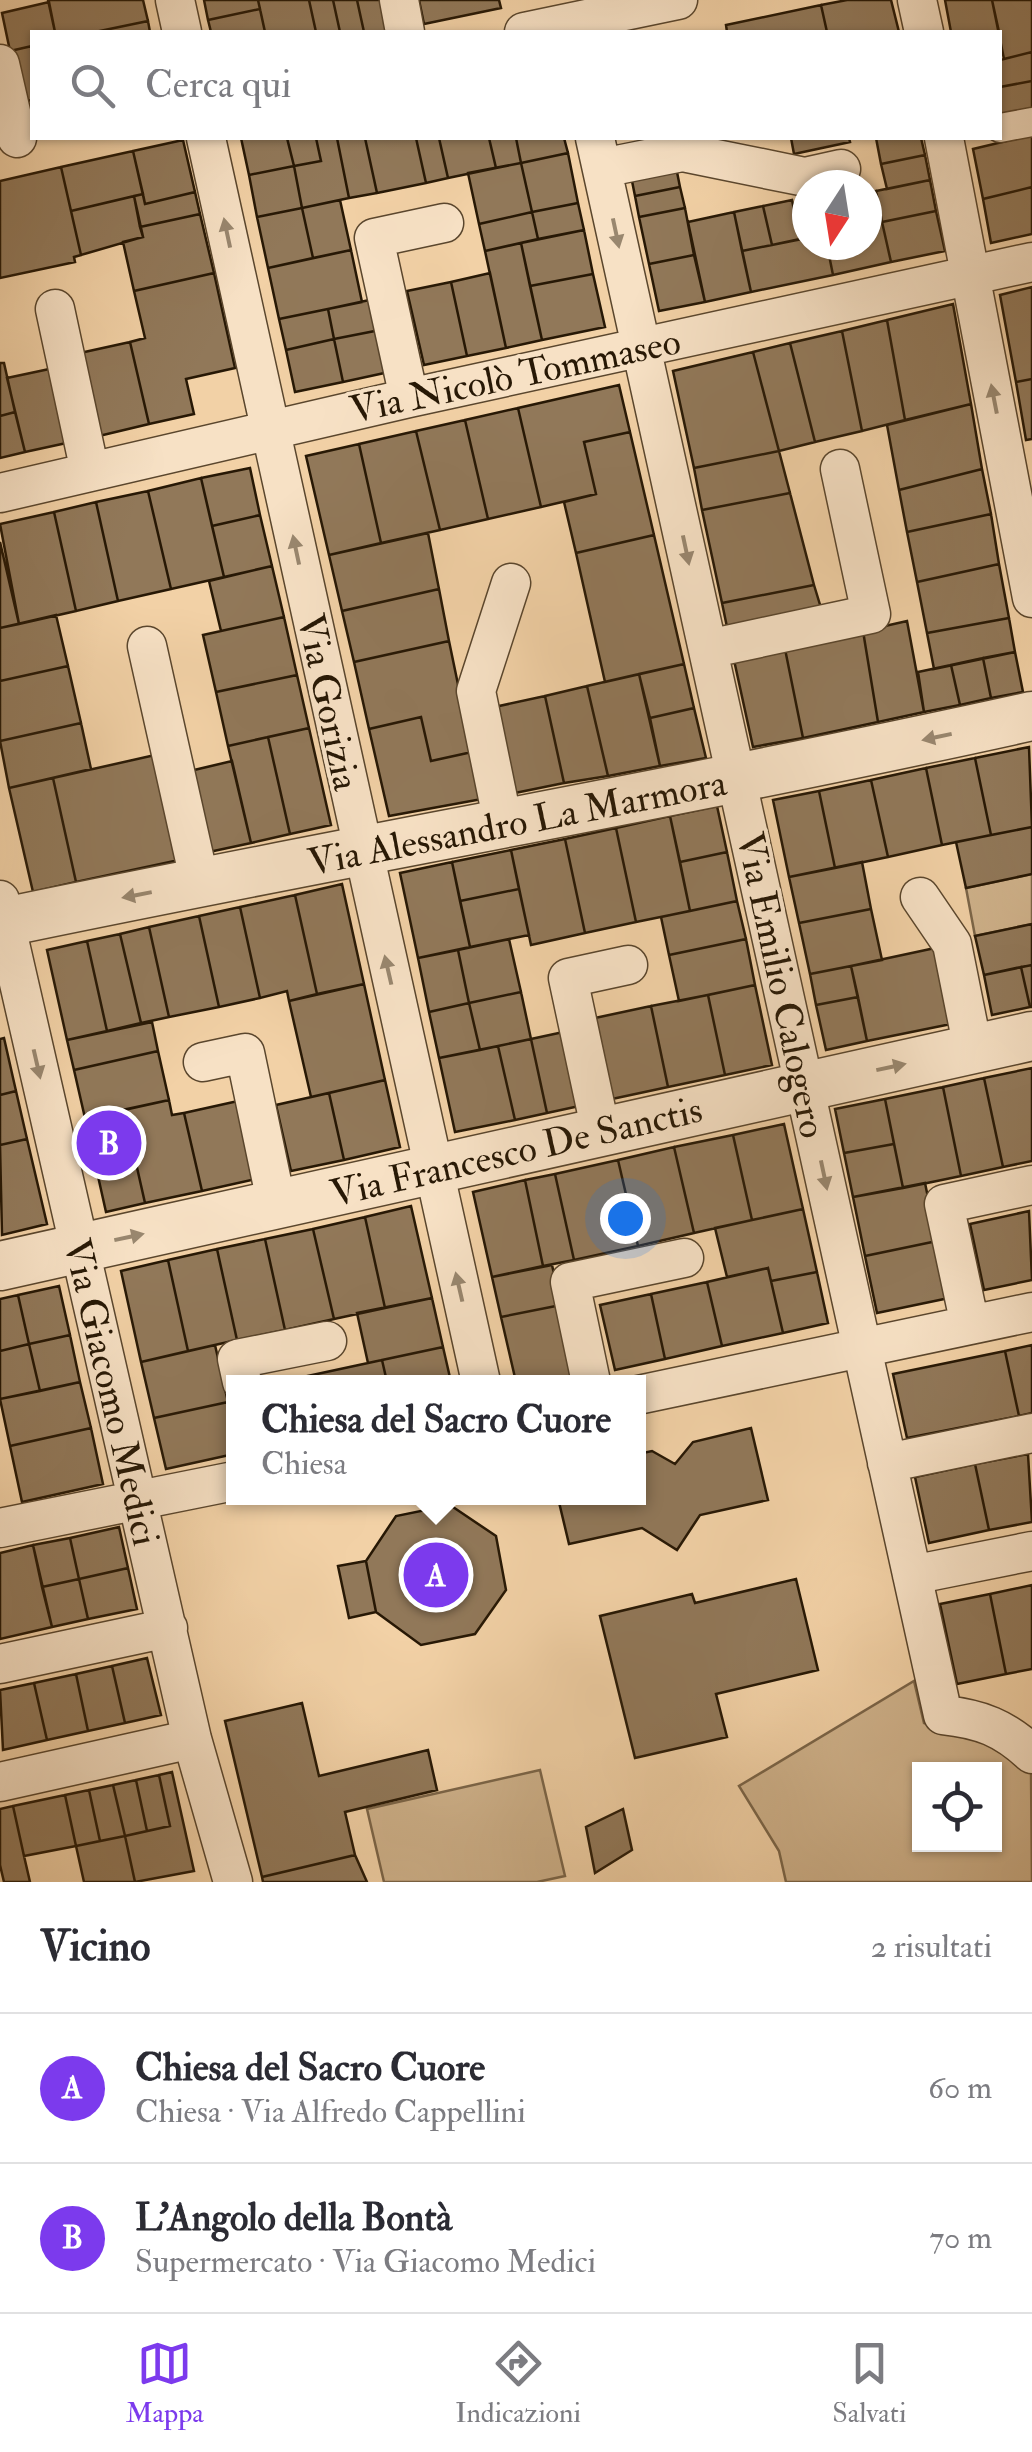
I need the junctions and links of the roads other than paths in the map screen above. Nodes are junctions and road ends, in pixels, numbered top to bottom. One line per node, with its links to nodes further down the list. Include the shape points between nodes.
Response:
1 (175, 0): 7 (street)
2 (399, 0): 8 (street)
3 (522, 0): 9 (street)
4 (678, 0): 6 (street)
5 (918, 0): 10 (street)
6 (571, 28)
7 (182, 30)
8 (406, 30)
9 (527, 30)
10 (924, 30)
11 (0, 64): 14 (street)
12 (1032, 122): 13 (street)
13 (1002, 128)
14 (16, 138)
15 (206, 140): 25 (street, Via Gorizia, one-way to 15)
16 (949, 140): 21 (street)
17 (599, 153): 18 (street, via 682,152 805,177); 23 (street, Via Emilio Calogero, one-way to 23)
18 (840, 169)
19 (444, 224): 24 (street, via 374,238)
20 (1032, 262): 21 (street, Via Nicolò Tommaseo)
21 (970, 276): 23 (street, Via Nicolò Tommaseo); 30 (street, one-way to 21)
22 (55, 310): 27 (street)
23 (642, 347): 24 (street, Via Nicolò Tommaseo); 32 (street, Via Emilio Calogero, one-way to 32)
24 (410, 398): 25 (street, Via Nicolò Tommaseo)
25 (270, 430): 27 (street, Via Nicolò Tommaseo); 36 (street, Via Gorizia, one-way to 25)
26 (840, 469): 32 (street, via 871,614)
27 (90, 472): 28 (street, Via Nicolò Tommaseo)
28 (0, 493)
29 (511, 583): 35 (street, via 476,691)
30 (1032, 598)
31 (147, 646): 37 (street)
32 (708, 648): 34 (street, Via Emilio Calogero)
33 (1032, 716): 34 (street, Via Alessandro La Marmora, one-way to 34)
34 (737, 781): 35 (street, Via Alessandro La Marmora); 44 (street, Via Emilio Calogero)
35 (502, 823): 36 (street, Via Alessandro La Marmora)
36 (361, 850): 37 (street, Via Alessandro La Marmora); 46 (street, Via Gorizia, one-way to 36)
37 (200, 883): 39 (street, Via Alessandro La Marmora, one-way to 39)
38 (920, 897): 42 (street, via 952,944)
39 (2, 915): 49 (street, Via Giacomo Medici, one-way to 49)
40 (628, 965): 45 (street, via 568,978)
41 (1032, 1036): 42 (street, Via Francesco De Sanctis)
42 (973, 1048): 44 (street, Via Francesco De Sanctis, one-way to 42)
43 (203, 1062): 48 (street, via 246,1053)
44 (804, 1086): 45 (street, Via Francesco De Sanctis); 55 (street, Via Emilio Calogero, one-way to 55)
45 (602, 1132): 46 (street, Via Francesco De Sanctis)
46 (432, 1170): 48 (street, Via Francesco De Sanctis); 57 (street, Via Gorizia, one-way to 46)
47 (1032, 1185): 53 (street, via 944,1204)
48 (277, 1206): 49 (street, Via Francesco De Sanctis, one-way to 48)
49 (79, 1248): 51 (street, Via Francesco De Sanctis); 63 (street, Via Giacomo Medici)
50 (684, 1258): 58 (street, via 570,1282)
51 (0, 1266)
52 (1032, 1312): 53 (street)
53 (970, 1325): 55 (street)
54 (327, 1341): 56 (street, via 237,1359)
55 (862, 1348): 59 (street); 61 (street, Via Emilio Calogero)
56 (240, 1375)
57 (479, 1375)
58 (590, 1375)
59 (646, 1393)
60 (1032, 1433): 61 (street)
61 (887, 1463): 66 (street, Via Emilio Calogero)
62 (226, 1483): 63 (street)
63 (137, 1501): 64 (street); 67 (street, Via Giacomo Medici)
64 (0, 1528)
65 (1032, 1551): 66 (street)
66 (912, 1575): 70 (street, Via Emilio Calogero, via 944,1715 980,1719 1009,1732)
67 (168, 1628): 68 (street); 69 (street, Via Giacomo Medici)
68 (0, 1664)
69 (192, 1739): 71 (street); 72 (street, Via Giacomo Medici)
70 (1032, 1754)
71 (0, 1782)
72 (232, 1882)

